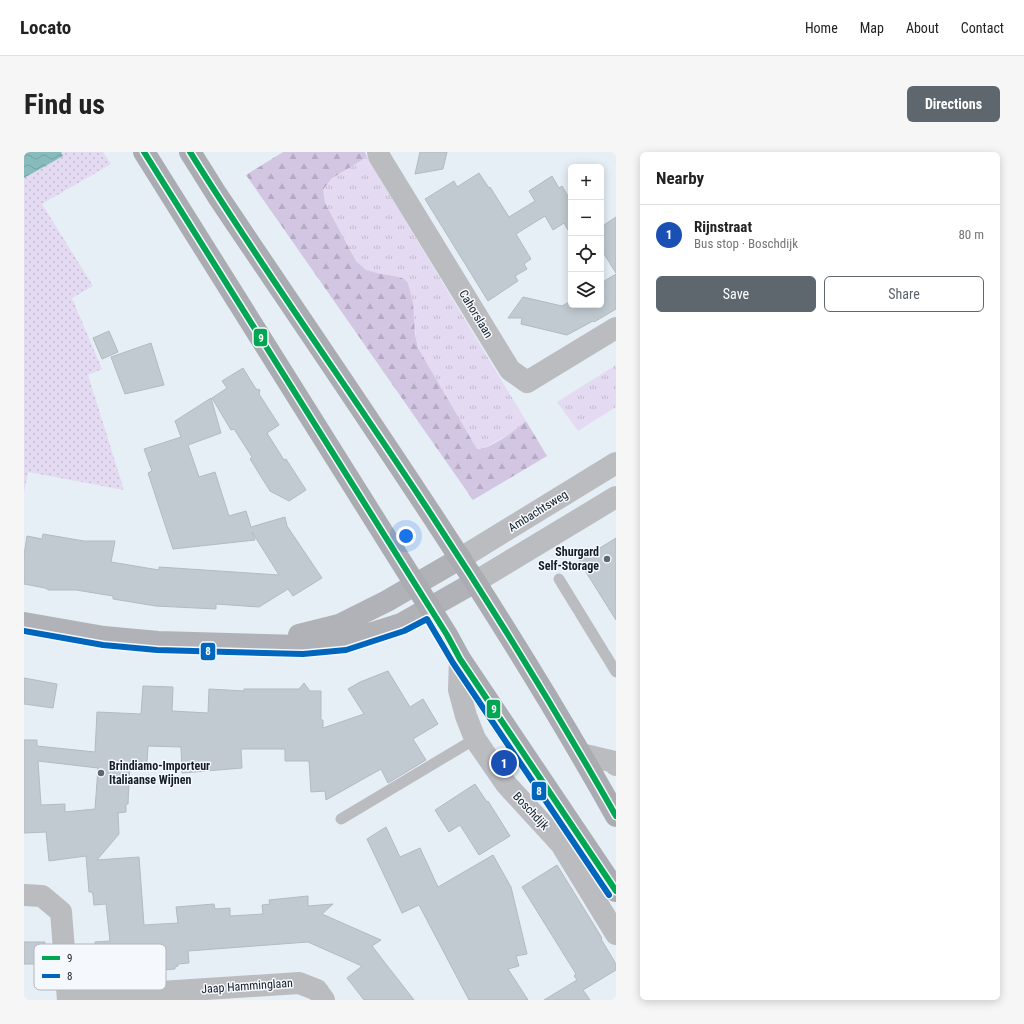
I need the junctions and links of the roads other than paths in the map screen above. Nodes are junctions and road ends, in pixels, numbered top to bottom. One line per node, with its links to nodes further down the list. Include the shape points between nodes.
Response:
1 (144, 152): 10 (main road, Boschdijk)
2 (190, 152): 7 (main road)
3 (378, 152): 4 (street, Cahorslaan, via 510,370 527,382)
4 (616, 328)
5 (616, 463): 7 (street, Ambachtsweg)
6 (616, 497): 9 (street)
7 (461, 558): 9 (main road); 10 (street)
8 (559, 579): 15 (lane)
9 (476, 582): 11 (street); 17 (main road)
10 (415, 585): 11 (main road, Boschdijk); 13 (street, via 339,625)
11 (430, 608): 13 (street, via 401,624 344,642 303,646); 14 (main road, Boschdijk)
12 (24, 623): 13 (street, via 104,637)
13 (259, 646)
14 (460, 659): 16 (street, Boschdijk, via 459,690); 21 (main road, Boschdijk)
15 (616, 672)
16 (475, 739): 20 (lane); 23 (street, Boschdijk, via 506,784 561,844)
17 (581, 754): 18 (street, via 615,762); 19 (main road)
18 (616, 765)
19 (616, 816)
20 (341, 819)
21 (616, 891)
22 (24, 895): 24 (street, via 42,896 61,912)
23 (616, 934)
24 (64, 944)
25 (68, 999): 26 (street, Jaap Hamminglaan, via 300,982 317,990)
26 (324, 1000)

